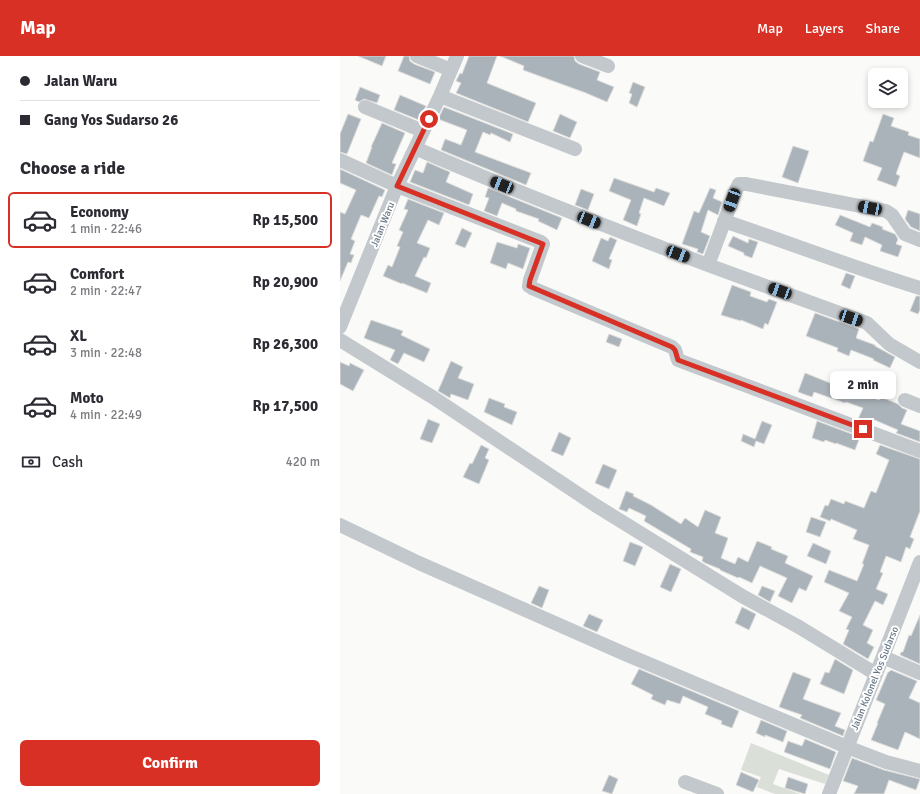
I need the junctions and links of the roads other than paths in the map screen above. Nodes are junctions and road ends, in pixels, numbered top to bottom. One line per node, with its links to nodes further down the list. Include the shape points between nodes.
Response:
1 (417, 56): 5 (street)
2 (457, 56): 5 (street, Jalan Waru)
3 (582, 56): 4 (street)
4 (608, 66)
5 (451, 70): 6 (street, Jalan Waru)
6 (440, 96): 8 (street, Jalan Waru); 10 (street)
7 (365, 107): 8 (street)
8 (424, 131): 9 (street, Jalan Waru)
9 (416, 148): 12 (street, Jalan Waru); 15 (street, via 494,182)
10 (575, 149)
11 (340, 160): 12 (street)
12 (397, 186): 17 (street, Jalan Waru); 22 (street, via 541,242 543,244 529,286 672,347 678,360)
13 (724, 221): 14 (street, via 739,184 746,184 886,211 892,215 905,234); 15 (street); 16 (street)
14 (920, 240)
15 (708, 265): 19 (street, via 867,324 889,344)
16 (920, 288)
17 (340, 328)
18 (340, 340): 27 (street, via 434,398 595,505 742,596)
19 (920, 362)
20 (905, 400): 21 (street)
21 (920, 406)
22 (920, 451)
23 (340, 525): 29 (street, via 419,563 625,654)
24 (920, 562): 25 (street, Jalan Kolonel Yos Sudarso)
25 (916, 583): 26 (street, Jalan Kolonel Yos Sudarso)
26 (882, 657): 27 (street, Jalan Kolonel Yos Sudarso); 28 (street)
27 (876, 674): 29 (street, Jalan Kolonel Yos Sudarso)
28 (920, 674)
29 (847, 747): 30 (street, via 886,762); 33 (street, Jalan Kolonel Yos Sudarso)
30 (920, 771)
31 (685, 782): 32 (street)
32 (717, 794)
33 (829, 794)

